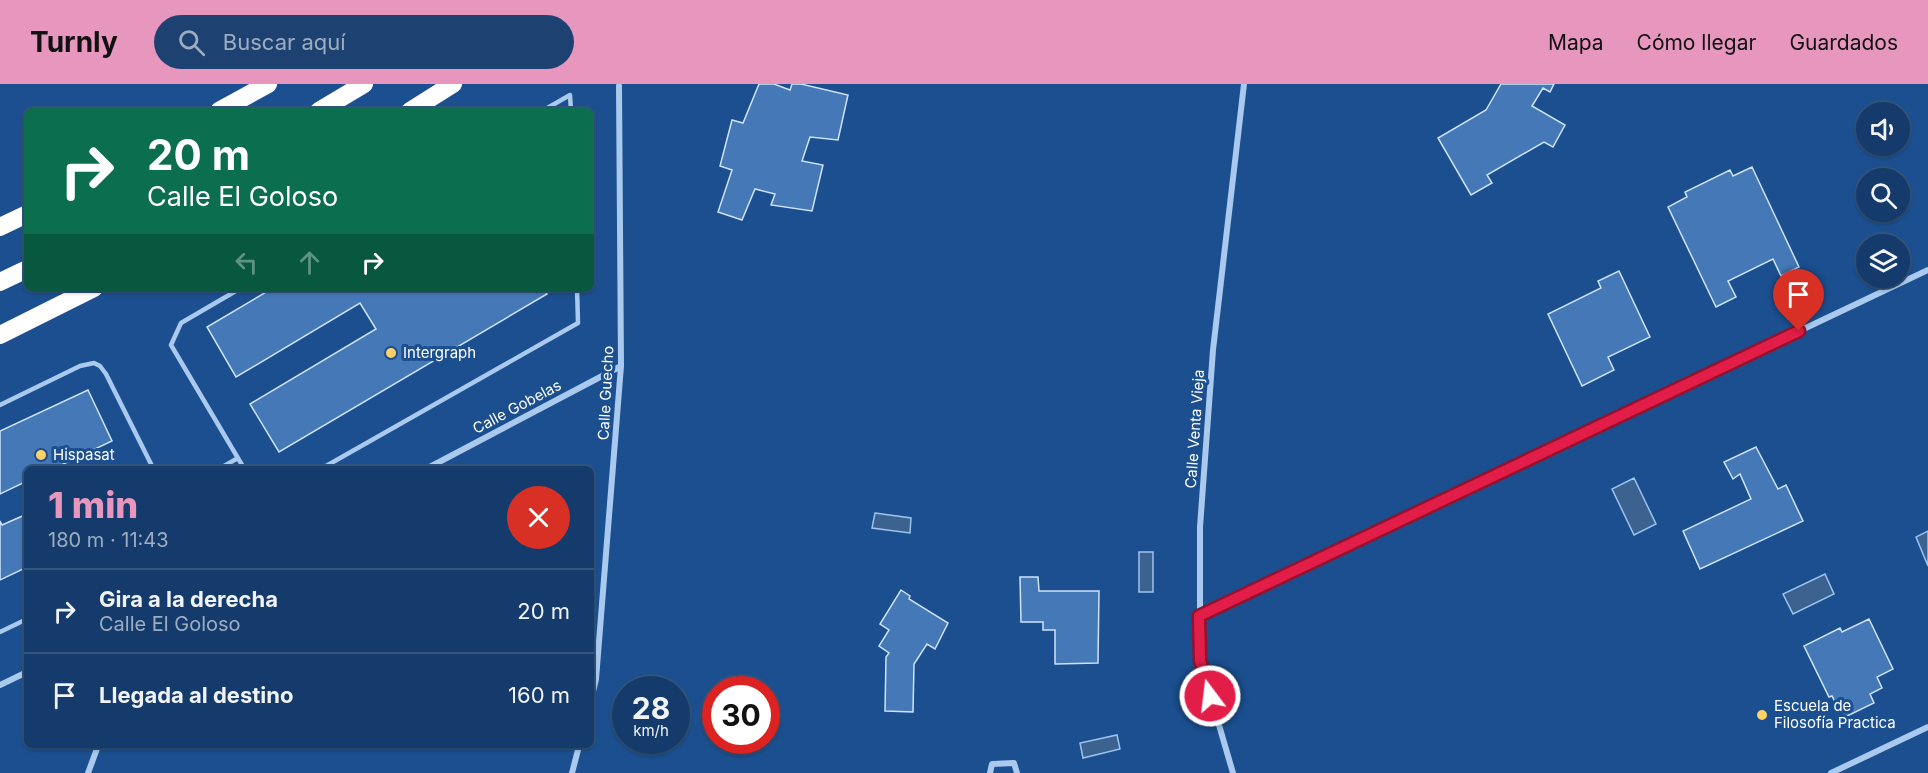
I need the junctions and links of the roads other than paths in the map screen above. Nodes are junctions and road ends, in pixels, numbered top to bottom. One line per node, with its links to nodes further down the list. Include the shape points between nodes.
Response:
1 (268, 84): 6 (highway)
2 (364, 84): 7 (highway)
3 (453, 84): 8 (highway)
4 (1244, 84): 28 (street, Calle Venta Vieja, via 1213,350 1200,527)
5 (619, 86): 20 (street, Calle Guecho)
6 (224, 108)
7 (324, 108)
8 (415, 108)
9 (547, 108): 10 (lane, via 570,94)
10 (571, 108)
11 (24, 215): 12 (highway)
12 (0, 227)
13 (24, 270): 15 (highway)
14 (1928, 270): 28 (street)
15 (0, 282)
16 (88, 291): 19 (highway)
17 (236, 291): 22 (lane, via 181,323 171,345)
18 (577, 291): 26 (lane, via 578,322)
19 (0, 335)
20 (621, 366): 27 (street, Calle Gobelas); 33 (street, Calle Guecho)
21 (0, 405): 23 (lane, via 94,363 106,374)
22 (238, 458): 24 (lane); 25 (lane)
23 (152, 466)
24 (224, 466)
25 (243, 466)
26 (326, 466)
27 (432, 466)
28 (1199, 616): 41 (street, Calle Venta Vieja, via 1200,660)
29 (24, 620): 30 (lane)
30 (0, 632)
31 (24, 673): 32 (street)
32 (0, 685)
33 (594, 687)
34 (1928, 727): 42 (street)
35 (97, 748): 37 (street)
36 (578, 748): 38 (street)
37 (88, 773)
38 (572, 773)
39 (990, 773): 40 (street, via 992,764 1014,762)
40 (1017, 773)
41 (1233, 773)
42 (1831, 773)

